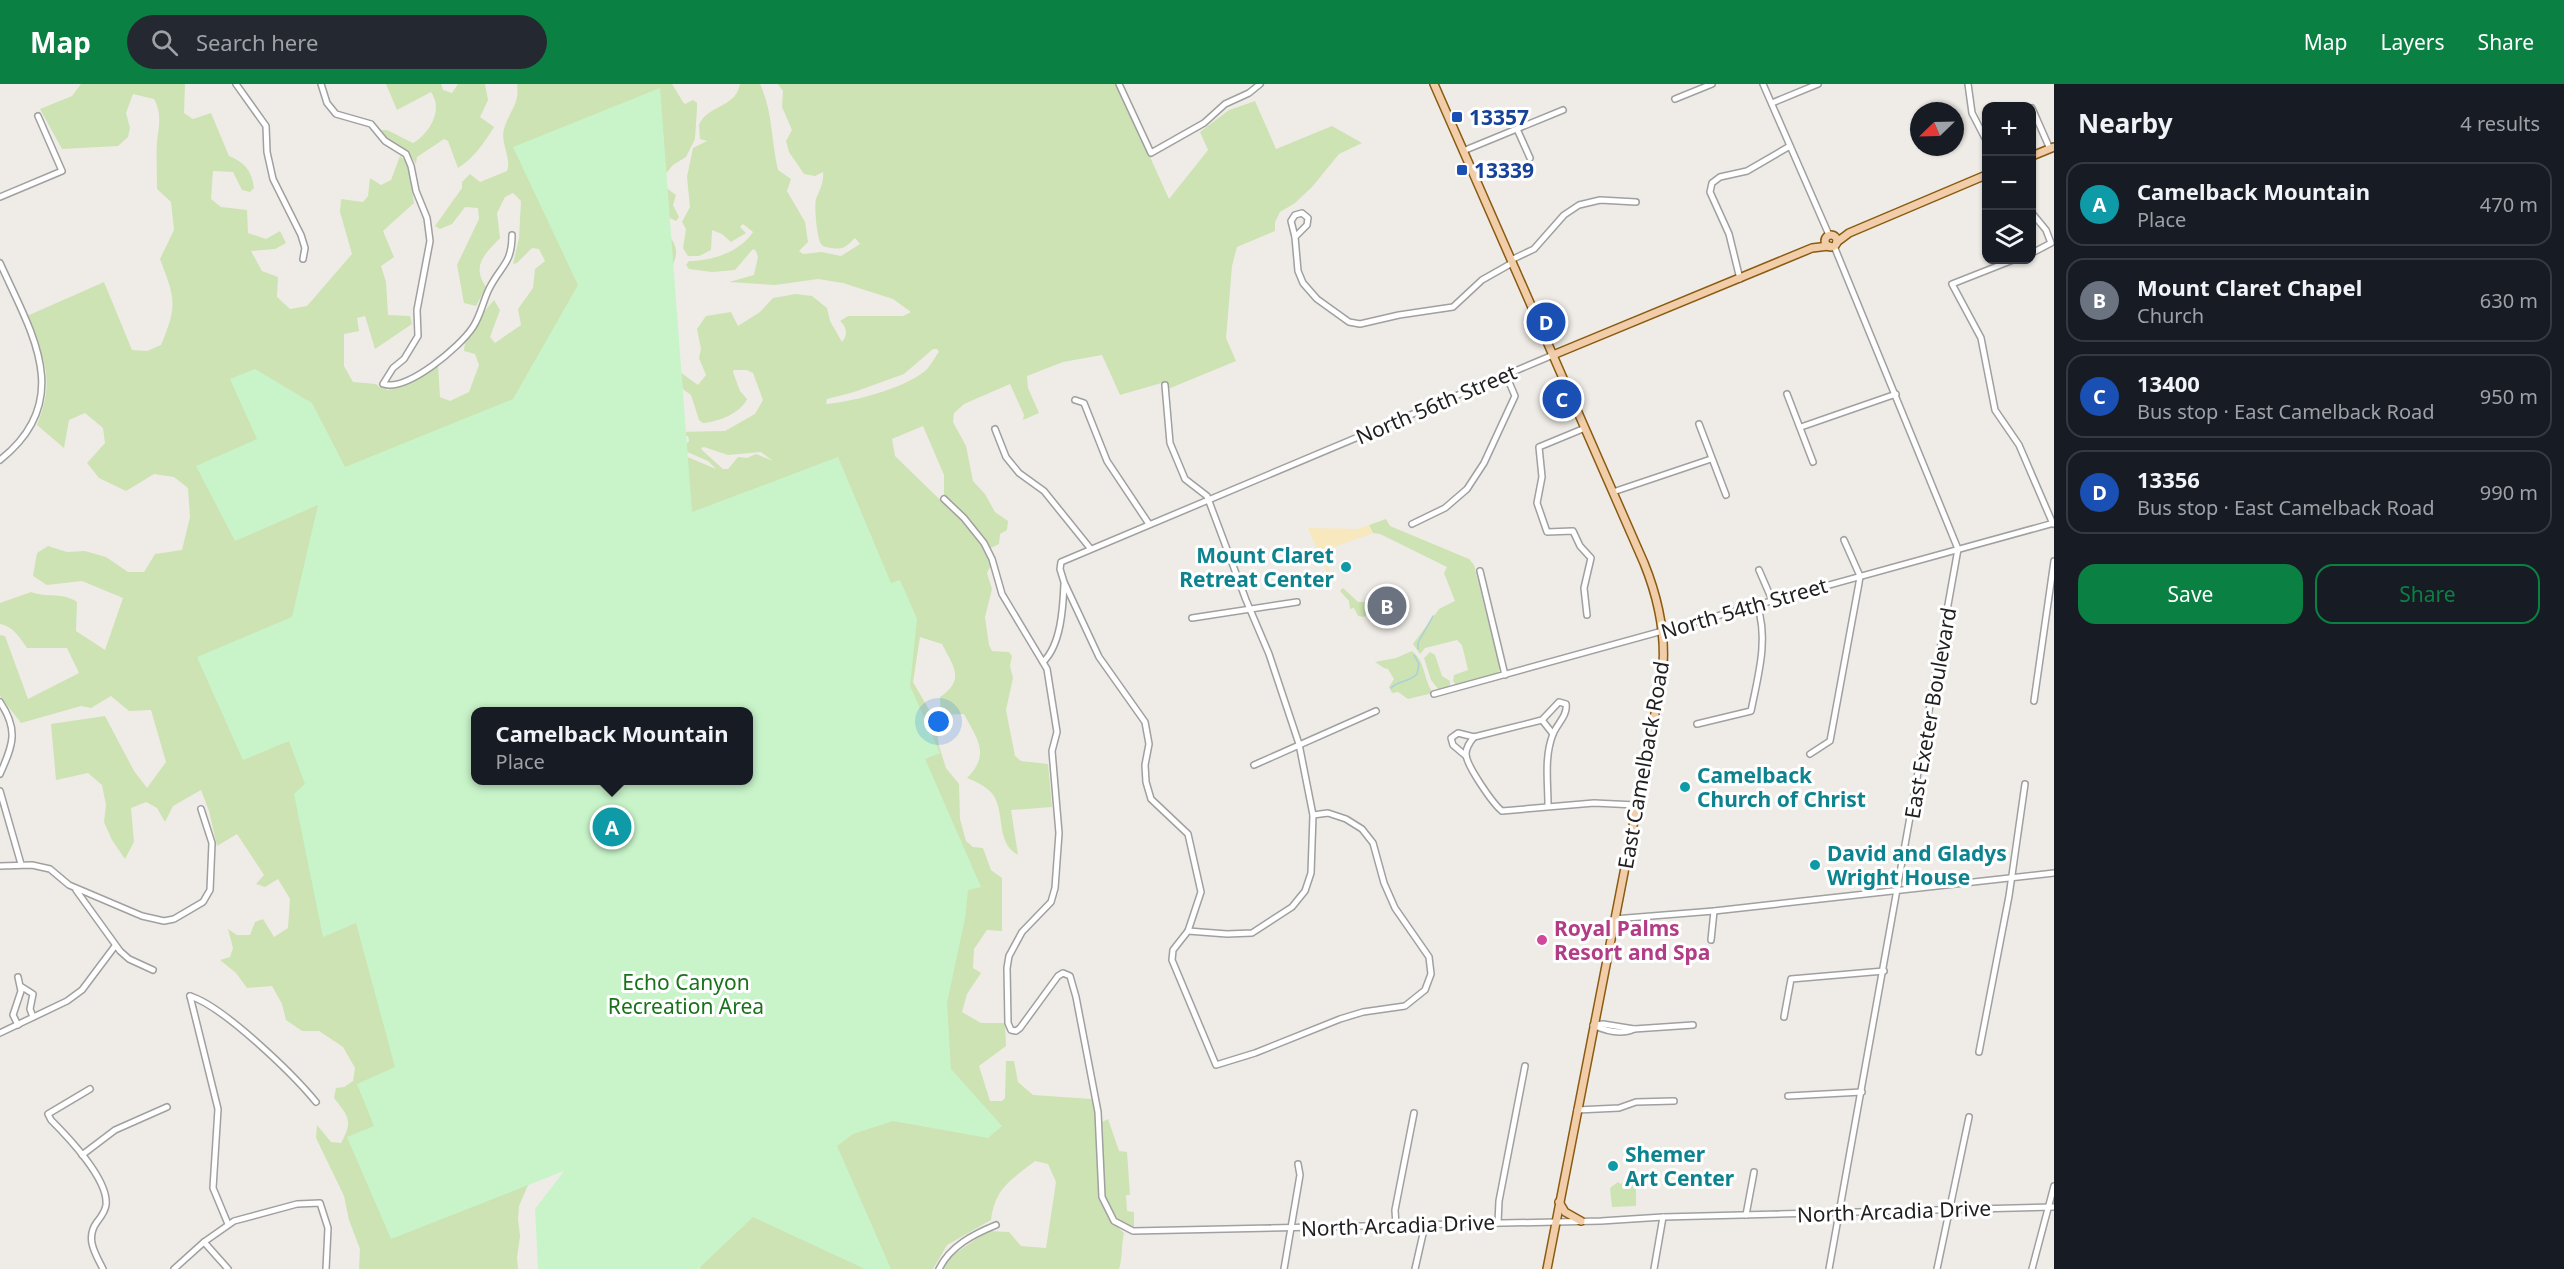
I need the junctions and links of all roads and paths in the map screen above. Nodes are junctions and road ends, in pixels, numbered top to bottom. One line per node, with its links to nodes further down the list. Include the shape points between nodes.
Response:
1 (236, 84): 30 (street, via 266,126 273,180 301,235)
2 (321, 84): 26 (street, via 327,103 336,114 371,124 385,141 406,154 427,218 430,241 417,310 418,336 383,384 400,384 424,372 465,339 489,288 510,258)
3 (1119, 84): 4 (street, via 1150,153 1204,123 1225,104)
4 (1260, 84)
5 (1434, 84): 19 (main road, East Camelback Road)
6 (1712, 84): 10 (street)
7 (1763, 84): 11 (street)
8 (1818, 84): 11 (street)
9 (1968, 84): 16 (street, via 1972,113)
10 (1676, 99)
11 (1772, 103): 17 (street)
12 (1563, 110): 15 (street)
13 (38, 116): 23 (street, via 62,171)
14 (2036, 117): 18 (street)
15 (1518, 129): 19 (street); 21 (street)
16 (1982, 132)
17 (1790, 146): 28 (street); 34 (street, via 1747,171 1720,177 1712,183 1710,192 1729,234)
18 (2052, 148): 20 (main road)
19 (1463, 152): 31 (main road, East Camelback Road)
20 (2036, 154)
21 (1530, 158)
22 (1982, 177): 28 (main road, North 56th Street)
23 (0, 197)
24 (1636, 202): 31 (street, via 1600,200 1579,204 1534,249)
25 (2036, 219): 29 (street, via 2051,243)
26 (512, 234)
27 (1295, 237): 31 (street, via 1303,283 1317,299 1349,322 1360,324 1454,307 1482,280)
28 (1831, 240): 34 (main road, North 56th Street); 39 (street)
29 (2036, 250)
30 (303, 259)
31 (1512, 262): 35 (main road, East Camelback Road)
32 (0, 263): 46 (street, via 36,344 42,366 42,390 25,433)
33 (2003, 264): 54 (street, via 1952,284 1981,338 1995,410 2019,445)
34 (1740, 279): 35 (main road, North 56th Street)
35 (1553, 356): 36 (street, North 56th Street); 43 (main road, East Camelback Road)
36 (1506, 375): 51 (street, North 56th Street); 53 (street, via 1515,396 1476,477 1454,502)
37 (1165, 385): 51 (street, via 1170,443 1185,479)
38 (1787, 394): 42 (street)
39 (1896, 394): 42 (street); 57 (street)
40 (1076, 399): 52 (street, via 1084,403 1107,461)
41 (1699, 423): 45 (street)
42 (1801, 427): 47 (street)
43 (1585, 428): 48 (main road, East Camelback Road); 67 (street, via 1539,447 1542,477 1537,497 1547,532 1573,531 1591,558 1584,588)
44 (995, 429): 56 (street, via 1006,457 1019,473 1044,491)
45 (1712, 459): 48 (street); 49 (street)
46 (0, 460)
47 (1813, 462)
48 (1614, 492): 69 (main road, East Camelback Road, via 1647,571)
49 (1726, 495)
50 (944, 499): 70 (street, via 984,543 1002,594)
51 (1208, 500): 52 (street, North 56th Street); 66 (street)
52 (1149, 524): 56 (street, North 56th Street)
53 (1412, 524)
54 (2054, 524): 57 (street, North 54th Street)
55 (1844, 540): 61 (street)
56 (1090, 548): 62 (street, North 56th Street, via 1061,562)
57 (1958, 549): 61 (street, North 54th Street); 96 (street, East Exeter Boulevard)
58 (2054, 561): 73 (street)
59 (1759, 570): 63 (street)
60 (1480, 571): 71 (street)
61 (1860, 576): 63 (street, North 54th Street); 81 (street, via 1830,741)
62 (1064, 582): 70 (street, via 1057,637 1050,656); 99 (street, via 1099,657 1145,722 1149,744 1146,782 1151,799 1188,834 1201,892)
63 (1772, 600): 65 (street, North 54th Street)
64 (1297, 602): 66 (street)
65 (1757, 604): 69 (street, North 54th Street); 77 (street, via 1764,636 1749,713)
66 (1250, 609): 68 (street); 80 (street, via 1277,674)
67 (1587, 615)
68 (1192, 618)
69 (1663, 631): 71 (street, North 54th Street); 88 (main road, East Camelback Road, via 1662,677)
70 (1043, 662): 140 (street, North Arcadia Drive, via 1057,732 1052,751 1058,824 1056,879 1051,902 1022,932 1009,956 1011,1030 1020,1028 1058,976 1070,976 1098,1112 1102,1197 1114,1221 1133,1231)
71 (1505, 675): 72 (street, North 54th Street)
72 (1434, 694)
73 (2034, 701)
74 (0, 702): 84 (street, via 13,732)
75 (1376, 711): 80 (street)
76 (1542, 720): 78 (street); 78 (street, via 1563,702 1567,708); 79 (street)
77 (1697, 724)
78 (1553, 734): 87 (street, via 1547,758)
79 (1474, 737): 82 (street); 82 (street, via 1458,733 1451,738)
80 (1299, 744): 83 (street); 90 (street)
81 (1809, 754)
82 (1466, 756): 87 (street, via 1494,805 1502,811)
83 (1254, 765)
84 (0, 774)
85 (2025, 784): 94 (street)
86 (0, 791): 91 (street)
87 (1548, 805): 88 (street)
88 (1636, 805): 98 (main road, East Camelback Road)
89 (201, 809): 95 (street, via 212,843 210,890 203,902 186,913 164,921 152,919)
90 (1313, 815): 99 (street, via 1308,882 1292,907 1252,933); 99 (street, via 1328,813 1346,819 1362,829 1372,843 1395,908 1430,957 1431,974 1425,990 1406,1006 1340,1019 1216,1065 1172,960 1177,942)
91 (21, 864): 92 (street); 95 (street, via 50,869)
92 (0, 866)
93 (2054, 873): 94 (street)
94 (2012, 878): 96 (street); 112 (street)
95 (75, 888): 101 (street)
96 (1899, 889): 97 (street); 103 (street, East Exeter Boulevard)
97 (1714, 911): 98 (street); 100 (street)
98 (1614, 919): 109 (main road, East Camelback Road)
99 (1188, 931)
100 (1711, 940)
101 (115, 946): 102 (street); 106 (street, via 82,990)
102 (153, 970)
103 (1884, 971): 107 (street, via 1791,979); 115 (street, East Exeter Boulevard)
104 (18, 977): 105 (street)
105 (22, 987): 106 (street, via 33,994); 108 (street, via 14,1010)
106 (33, 1017): 108 (street)
107 (1784, 1017)
108 (18, 1025): 111 (street)
109 (1593, 1025): 110 (street, via 1618,1029); 120 (main road, East Camelback Road)
110 (1693, 1025)
111 (0, 1033)
112 (1979, 1052)
113 (1525, 1066): 135 (street)
114 (90, 1089): 123 (street, via 48,1114)
115 (1862, 1092): 116 (street); 130 (street, East Exeter Boulevard)
116 (1788, 1096)
117 (1674, 1101): 120 (street)
118 (316, 1102): 136 (street, via 254,1040 201,999 190,996 218,1109 212,1178)
119 (168, 1107): 123 (street, via 115,1130)
120 (1577, 1110): 127 (main road, East Camelback Road)
121 (1414, 1113): 138 (street, via 1395,1210)
122 (1969, 1117): 129 (street)
123 (81, 1155): 142 (street, via 106,1197 106,1208 90,1235)
124 (1298, 1164): 140 (street)
125 (1754, 1172): 131 (street)
126 (2054, 1186): 128 (street)
127 (1559, 1202): 133 (main road); 134 (main road, East Camelback Road)
128 (2051, 1207): 129 (street, North Arcadia Drive); 153 (street)
129 (1951, 1210): 130 (street, North Arcadia Drive); 152 (street)
130 (1839, 1213): 131 (street, North Arcadia Drive); 151 (street, East Exeter Boulevard)
131 (1746, 1215): 132 (street, North Arcadia Drive)
132 (1663, 1217): 133 (street, North Arcadia Drive); 150 (street)
133 (1581, 1221): 134 (street, North Arcadia Drive)
134 (1555, 1222): 135 (street, North Arcadia Drive); 149 (main road, East Camelback Road)
135 (1498, 1223): 139 (street, North Arcadia Drive)
136 (228, 1224): 141 (street); 145 (street, via 297,1204 320,1203 328,1228)
137 (996, 1225): 146 (street, via 957,1246)
138 (1396, 1225): 139 (street, North Arcadia Drive); 140 (street, North Arcadia Drive)
139 (1425, 1225): 148 (street)
140 (1293, 1228): 147 (street)
141 (204, 1242): 143 (street); 144 (street)
142 (103, 1269)
143 (174, 1269)
144 (228, 1269)
145 (326, 1269)
146 (939, 1269)
147 (1284, 1269)
148 (1415, 1269)
149 (1546, 1269)
150 (1654, 1269)
151 (1829, 1269)
152 (1937, 1269)
153 (2032, 1269)

